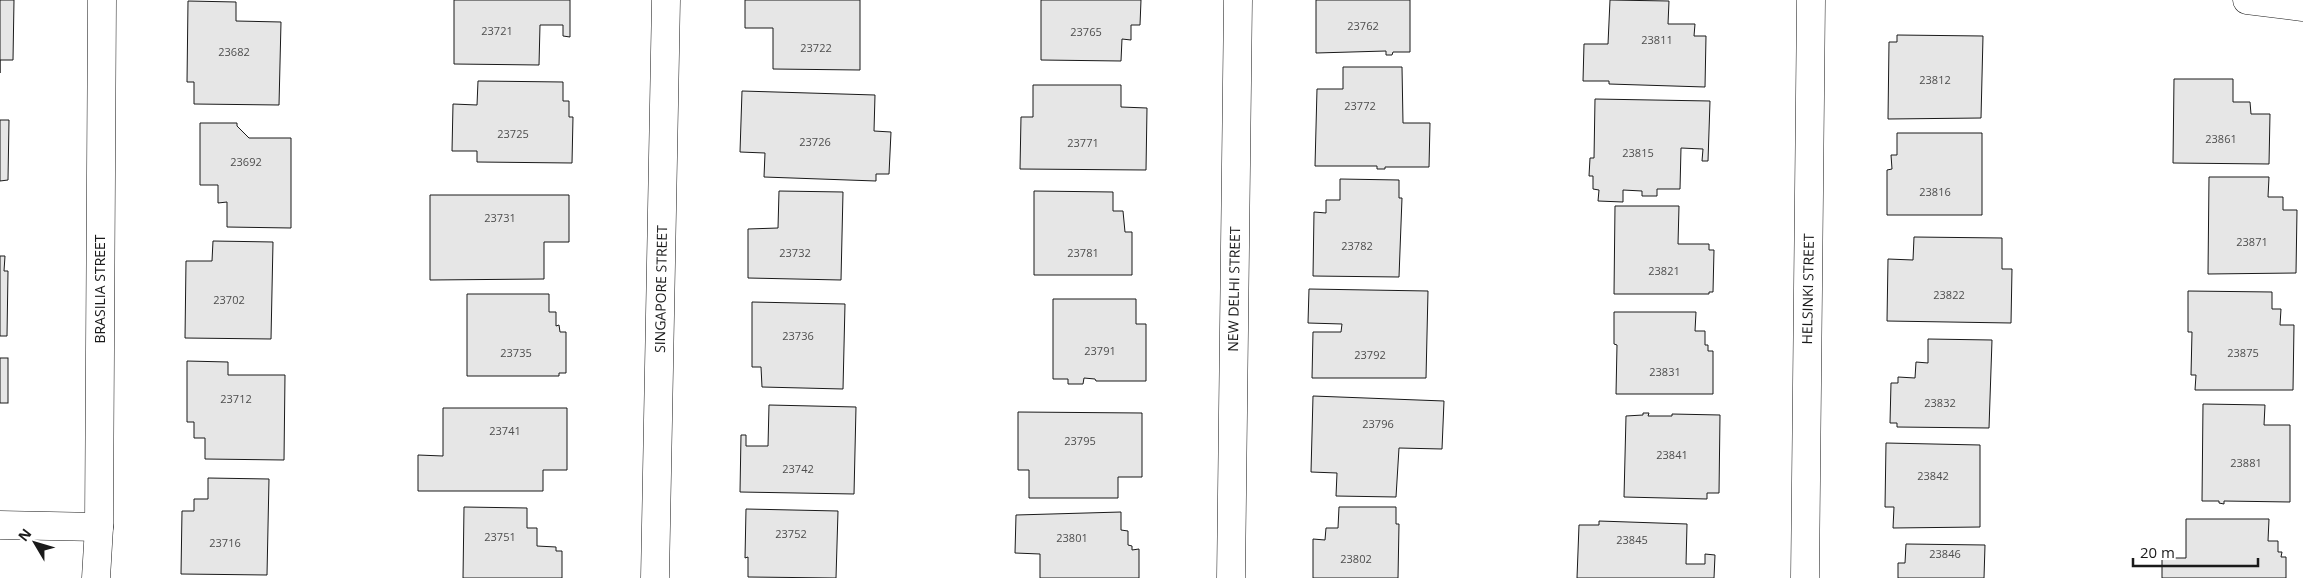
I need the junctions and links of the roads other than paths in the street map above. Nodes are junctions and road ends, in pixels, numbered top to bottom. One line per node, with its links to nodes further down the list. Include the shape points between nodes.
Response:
1 (102, 0): 8 (street, BRASILIA STREET)
2 (666, 0): 10 (street, SINGAPORE STREET)
3 (1238, 0): 11 (street, NEW DELHI STREET)
4 (1811, 0): 12 (street, HELSINKI STREET)
5 (2247, 0): 6 (street)
6 (2303, 7)
7 (0, 526): 8 (street)
8 (99, 527): 9 (street, BRASILIA STREET)
9 (96, 578)
10 (655, 578)
11 (1231, 578)
12 (1805, 578)

